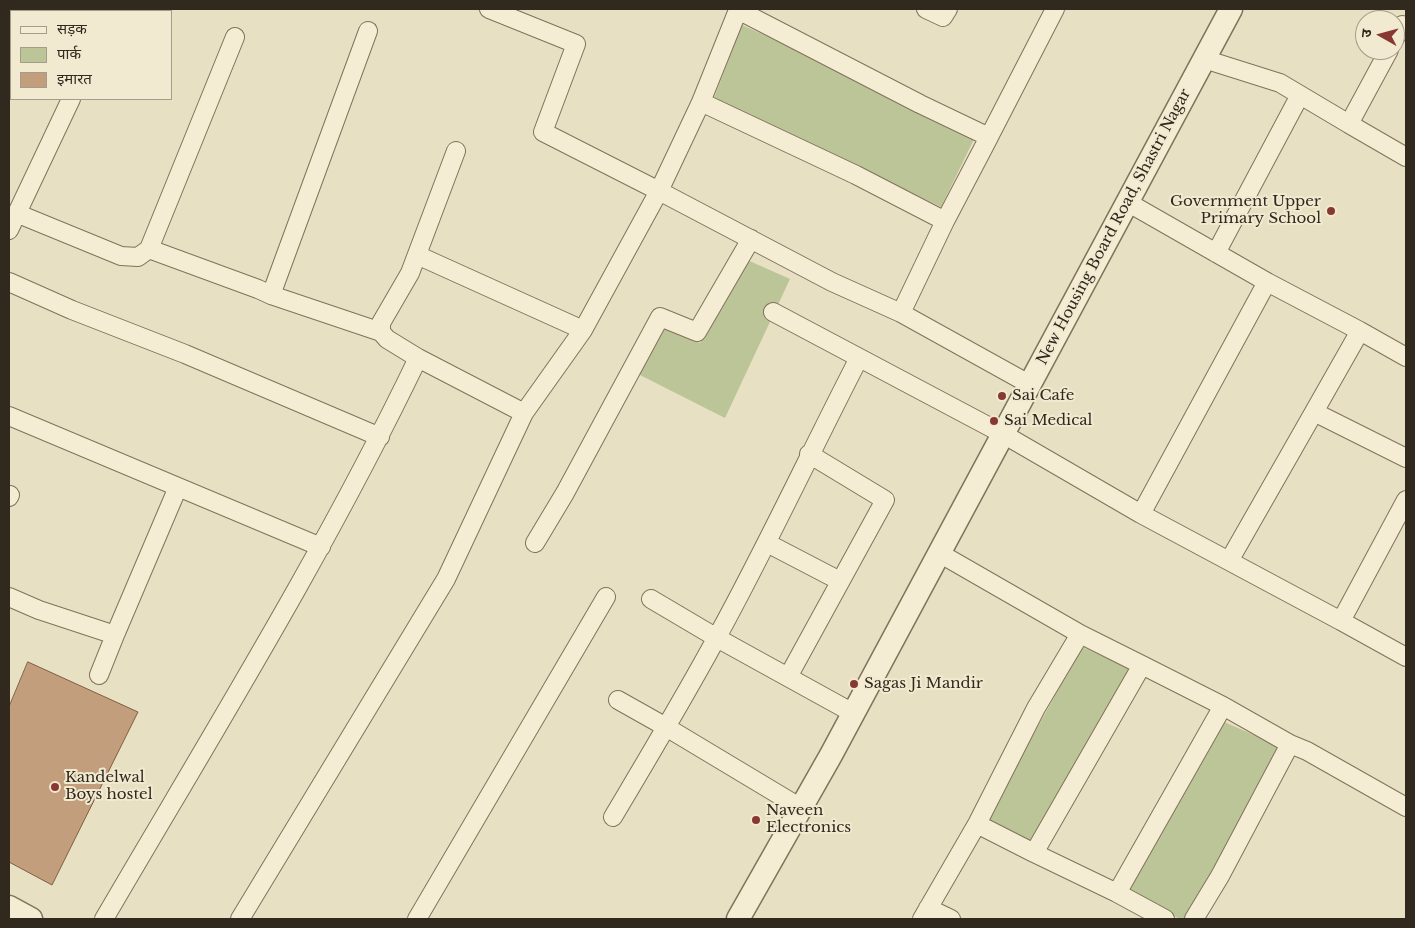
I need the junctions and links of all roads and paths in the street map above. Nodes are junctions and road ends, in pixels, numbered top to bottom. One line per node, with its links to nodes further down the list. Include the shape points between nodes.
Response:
1 (489, 9): 18 (street, via 576,44 543,132)
2 (738, 9): 13 (street); 15 (street)
3 (926, 9): 4 (street, via 943,17)
4 (948, 9)
5 (1055, 9): 15 (street)
6 (1231, 9): 9 (street, New Housing Board Road, Shastri Nagar)
7 (368, 31): 29 (street)
8 (235, 37): 24 (street)
9 (1204, 58): 11 (street, via 1280,83); 19 (street, New Housing Board Road, Shastri Nagar)
10 (1384, 60): 14 (street)
11 (1300, 95): 14 (street); 25 (street)
12 (71, 100): 20 (street)
13 (701, 102): 18 (street); 21 (street)
14 (1350, 124): 17 (street)
15 (989, 137): 21 (street)
16 (456, 152): 26 (street)
17 (1406, 157)
18 (659, 191): 23 (street); 32 (street)
19 (1127, 202): 25 (street); 38 (street, New Housing Board Road, Shastri Nagar)
20 (16, 213): 22 (street); 24 (street, via 122,256 138,257)
21 (945, 221): 31 (street)
22 (9, 230)
23 (751, 239): 31 (street, via 832,282); 49 (street, via 697,332 660,317)
24 (149, 249): 29 (street)
25 (1216, 253): 28 (street)
26 (417, 255): 32 (street); 34 (street, via 381,323)
27 (9, 282): 43 (street)
28 (1267, 282): 33 (street); 48 (street)
29 (271, 295): 34 (street)
30 (773, 312): 37 (street)
31 (901, 313): 38 (street)
32 (583, 330): 40 (street)
33 (1360, 331): 35 (street); 39 (street)
34 (380, 332): 36 (street)
35 (1406, 357)
36 (418, 358): 40 (street); 43 (street)
37 (860, 358): 42 (street); 44 (street)
38 (1030, 384): 42 (street, New Housing Board Road, Shastri Nagar)
39 (1314, 412): 45 (street); 53 (street)
40 (524, 413): 81 (street, via 446,579)
41 (9, 416): 46 (street)
42 (1003, 434): 48 (street); 52 (street, New Housing Board Road, Shastri Nagar)
43 (380, 437): 51 (street)
44 (809, 454): 50 (street); 54 (street, via 884,500)
45 (1406, 458)
46 (178, 487): 51 (street); 60 (street)
47 (1406, 500): 58 (street)
48 (1141, 514): 53 (street)
49 (535, 543)
50 (767, 543): 54 (street); 61 (street)
51 (321, 548): 80 (street)
52 (939, 553): 59 (street); 68 (street, New Housing Board Road, Shastri Nagar)
53 (1229, 561): 58 (street)
54 (840, 581): 65 (street)
55 (9, 597): 60 (street)
56 (606, 597): 82 (street)
57 (651, 599): 61 (street)
58 (1341, 621): 62 (street)
59 (1080, 634): 63 (street); 74 (street, via 1036,708)
60 (115, 635): 64 (street)
61 (717, 638): 65 (street); 69 (street)
62 (1406, 657)
63 (1142, 665): 67 (street); 75 (street)
64 (99, 676)
65 (788, 677): 68 (street)
66 (618, 700): 69 (street)
67 (1223, 706): 70 (street); 76 (street)
68 (853, 713): 72 (street, New Housing Board Road, Shastri Nagar)
69 (666, 727): 72 (street); 73 (street)
70 (1290, 744): 71 (street); 86 (street)
71 (1406, 807)
72 (801, 808): 83 (street, New Housing Board Road, Shastri Nagar)
73 (613, 817)
74 (977, 824): 75 (street); 78 (street)
75 (1034, 853): 76 (street)
76 (1117, 892): 85 (street)
77 (9, 907): 79 (street)
78 (925, 914): 84 (street)
79 (32, 919)
80 (104, 919)
81 (240, 919)
82 (417, 919)
83 (738, 919)
84 (951, 919)
85 (1165, 919)
86 (1194, 919)

